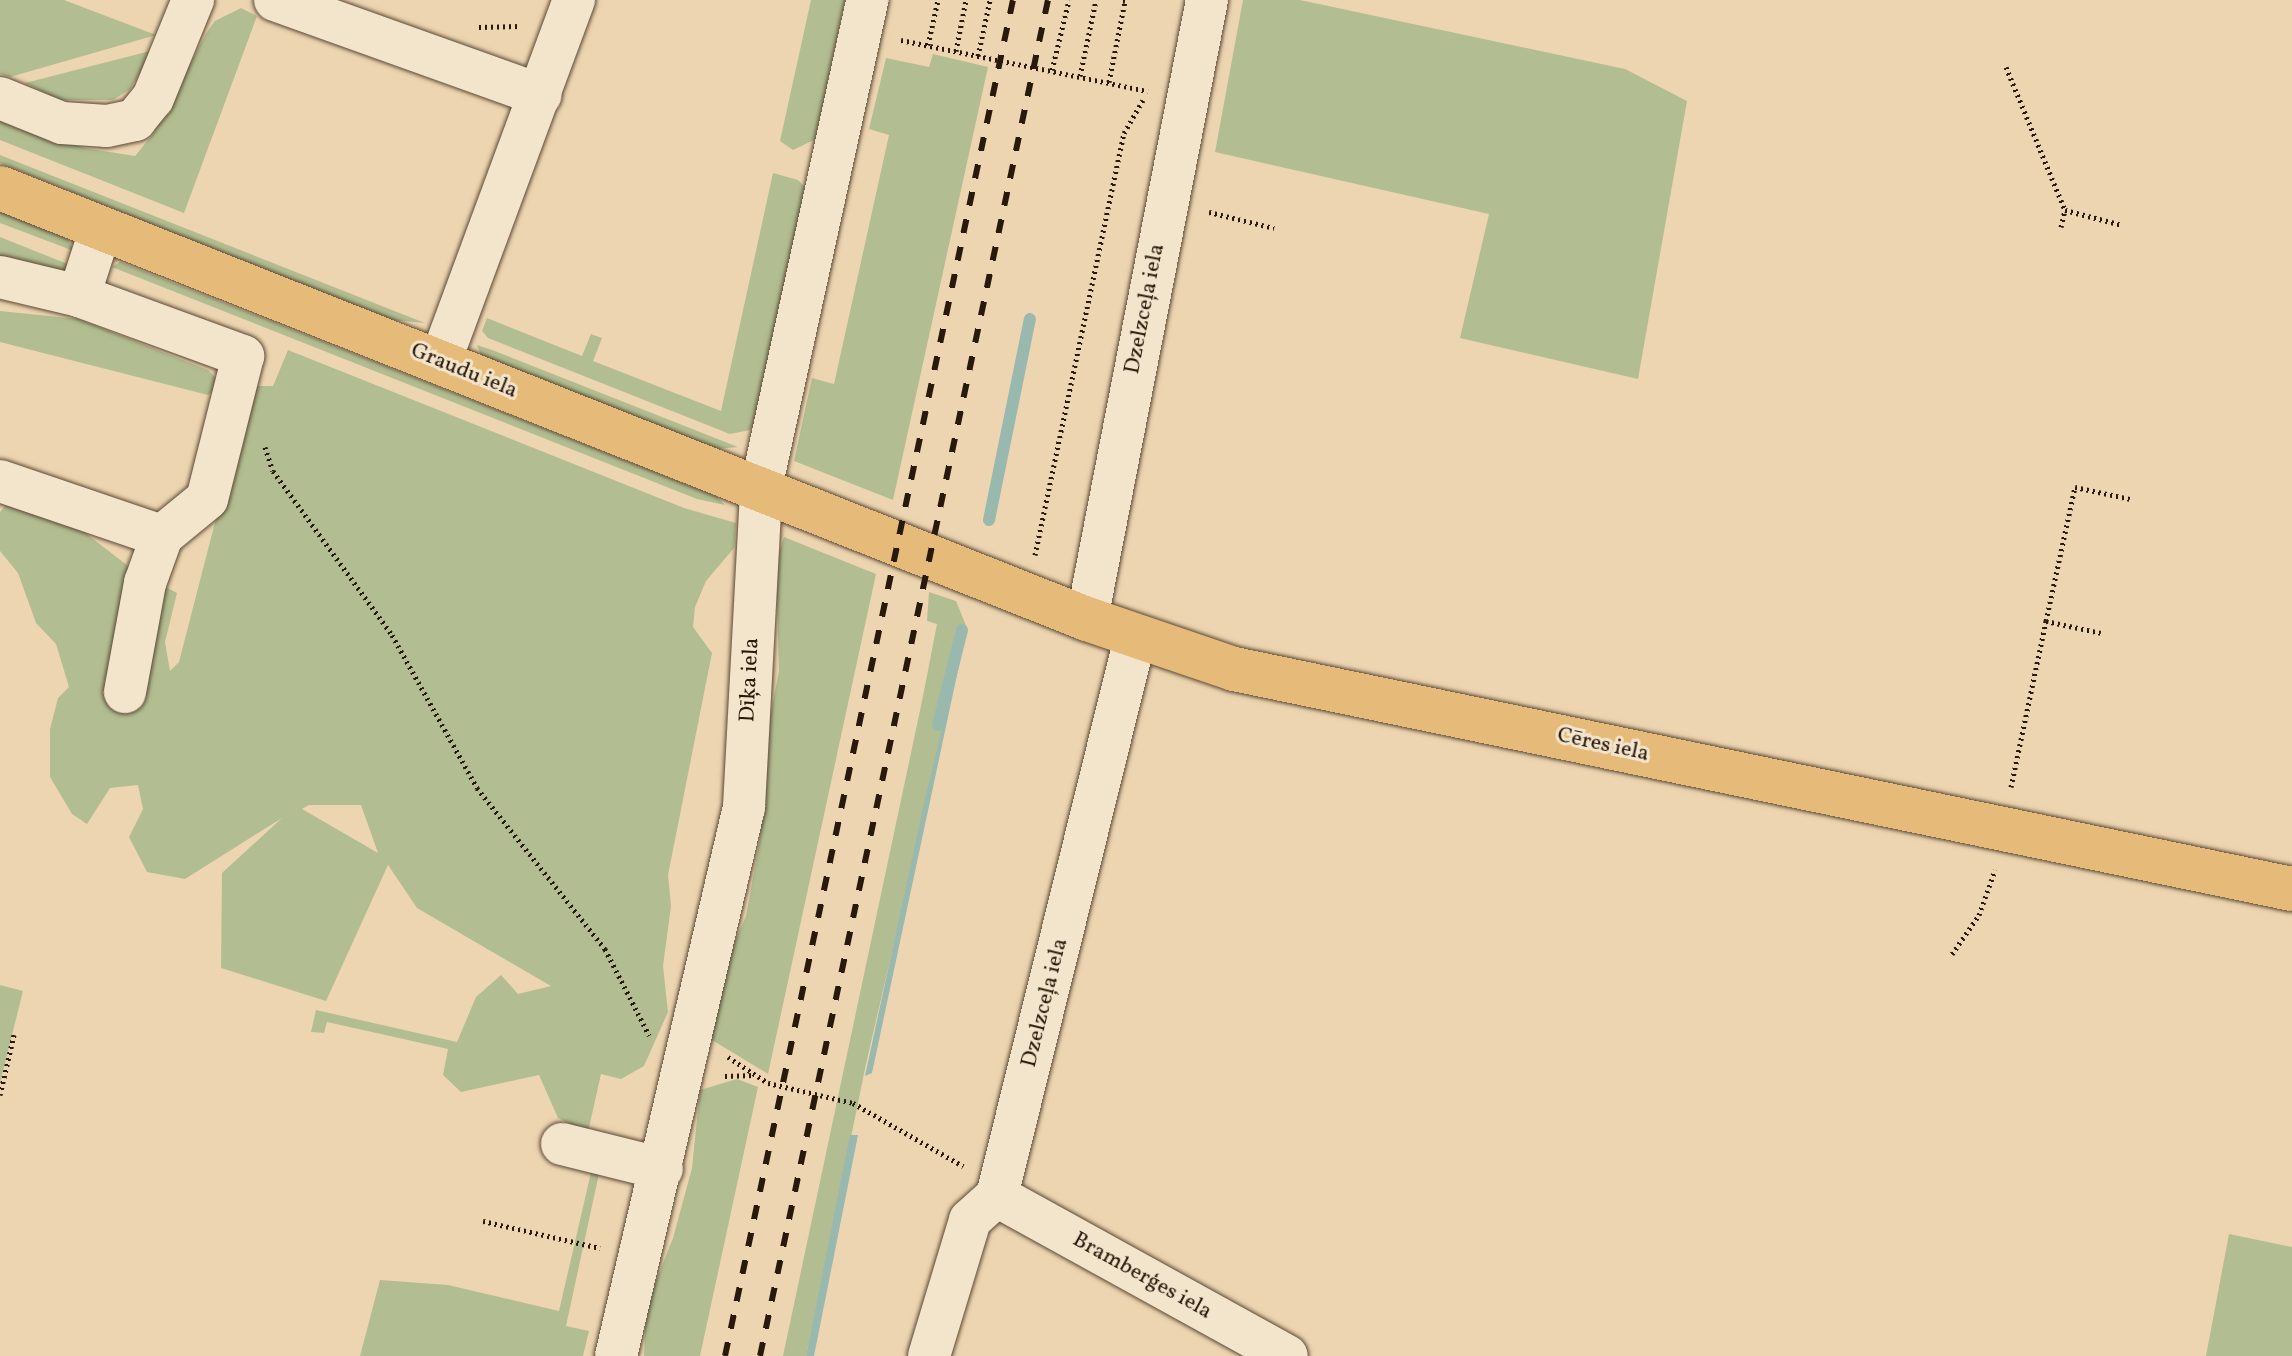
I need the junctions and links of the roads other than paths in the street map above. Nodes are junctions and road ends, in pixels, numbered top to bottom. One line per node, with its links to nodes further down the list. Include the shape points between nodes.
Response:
1 (193, 0): 7 (street, via 153,98 135,120 107,126 62,123)
2 (275, 0): 6 (street)
3 (574, 0): 6 (street)
4 (867, 0): 14 (street, Dīķa iela)
5 (1207, 0): 17 (street, Dzelzceļa iela)
6 (540, 95): 12 (street)
7 (0, 98)
8 (0, 188): 9 (main road, Graudu iela)
9 (101, 228): 11 (street); 12 (main road, Graudu iela)
10 (0, 277): 11 (street)
11 (79, 296): 15 (street, via 243,356 207,499)
12 (440, 362): 14 (main road, Graudu iela)
13 (0, 481): 15 (street)
14 (761, 488): 16 (main road, Graudu iela); 22 (street, Dīķa iela, via 744,807)
15 (162, 536): 19 (street, via 145,583)
16 (929, 553): 17 (main road, Cēres iela)
17 (1087, 619): 18 (main road, Cēres iela)
18 (1135, 638): 20 (main road, Cēres iela, via 1234,669); 23 (street, Dzelzceļa iela)
19 (125, 692)
20 (2292, 889)
21 (562, 1144): 22 (street)
22 (662, 1169): 24 (street, Dīķa iela)
23 (999, 1191): 25 (street, via 970,1220); 26 (street, Bramberģes iela)
24 (616, 1356)
25 (929, 1356)
26 (1287, 1356)

